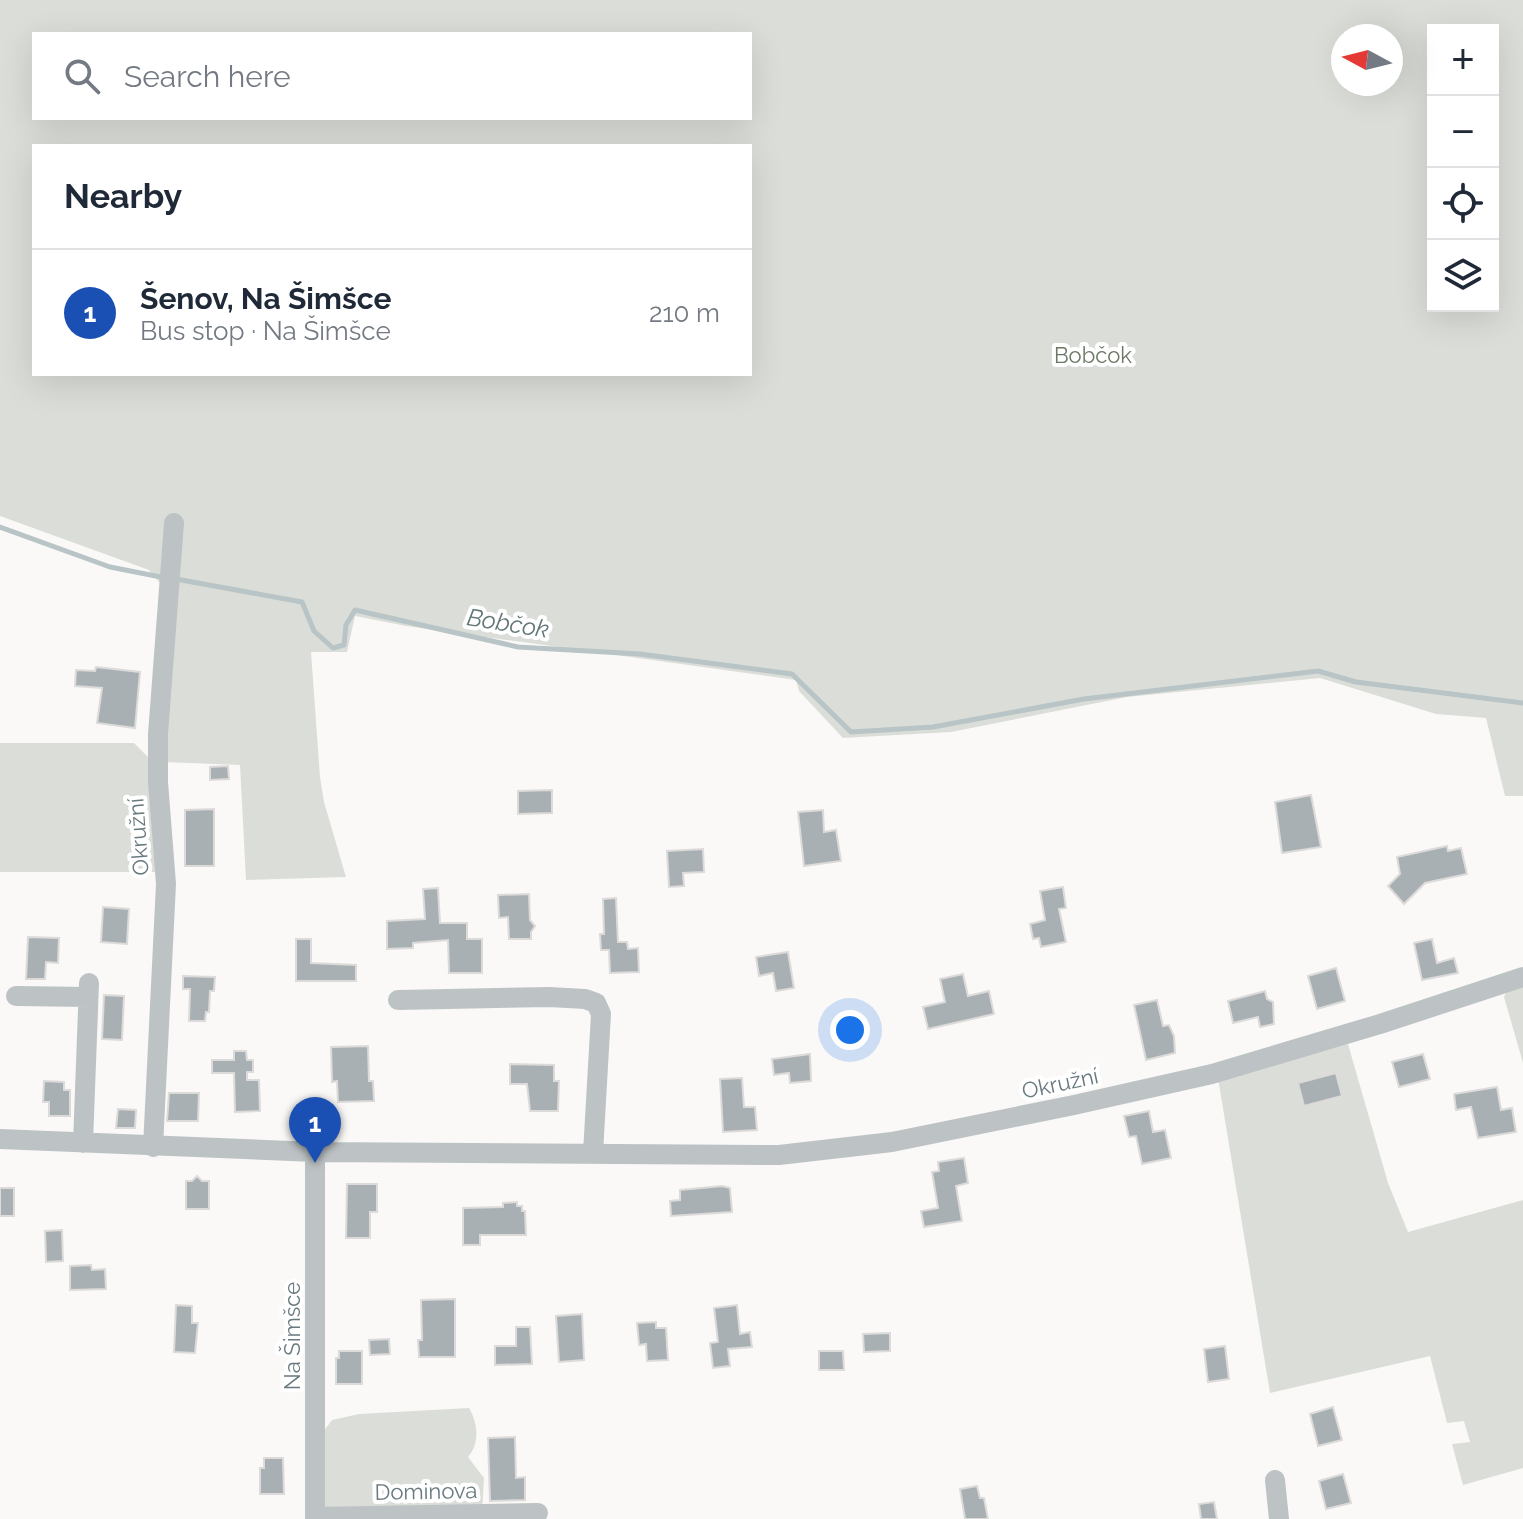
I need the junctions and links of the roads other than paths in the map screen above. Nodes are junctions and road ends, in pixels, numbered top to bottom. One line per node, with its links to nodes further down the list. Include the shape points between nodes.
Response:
1 (174, 523): 7 (street, Okružní, via 158,734 166,884)
2 (1523, 977): 9 (street, Okružní, via 1212,1074 892,1142 779,1155)
3 (16, 996): 6 (street, via 89,990)
4 (398, 1000): 9 (street, via 549,997 596,1003 601,1014)
5 (0, 1139): 6 (street, Okružní)
6 (83, 1143): 7 (street, Okružní)
7 (153, 1147): 8 (street, Okružní)
8 (315, 1152): 9 (street, Okružní); 12 (street, Na Šimšce)
9 (593, 1153)
10 (1275, 1480): 13 (street)
11 (538, 1513): 12 (street, Dominova)
12 (315, 1518)
13 (1279, 1519)

